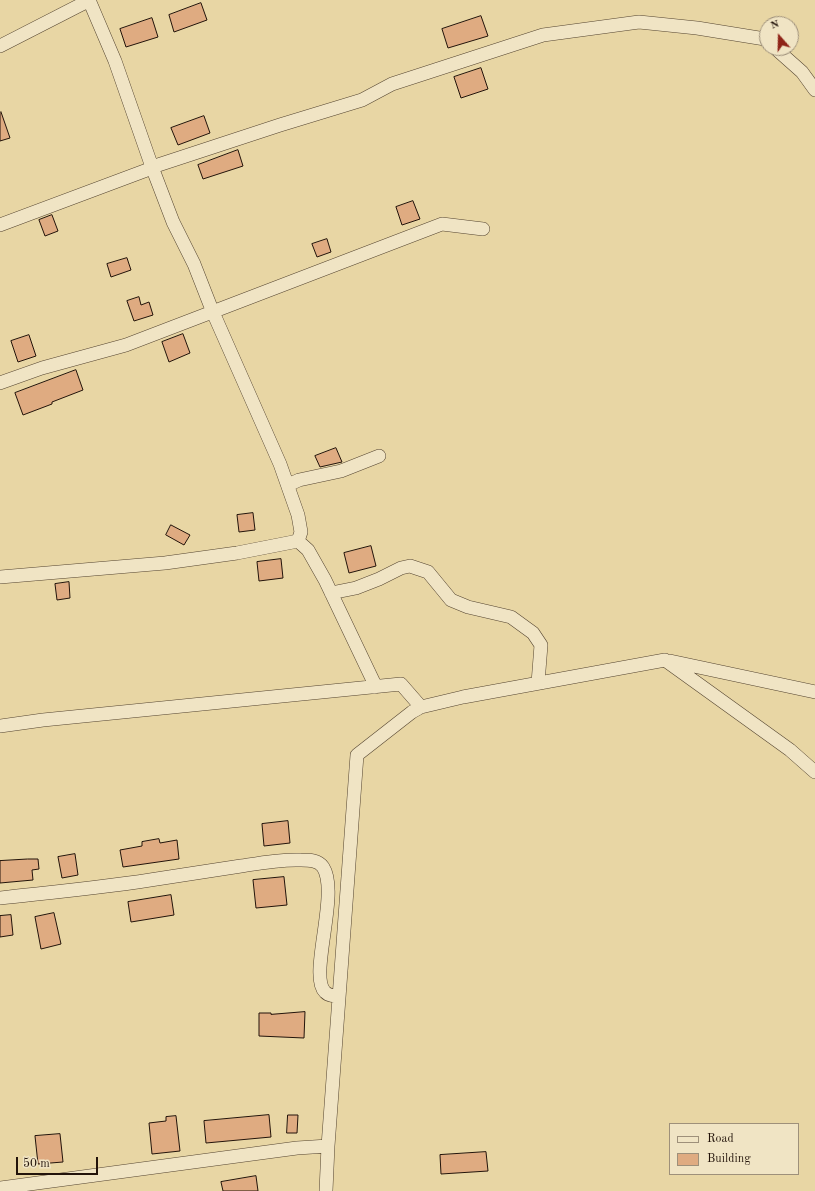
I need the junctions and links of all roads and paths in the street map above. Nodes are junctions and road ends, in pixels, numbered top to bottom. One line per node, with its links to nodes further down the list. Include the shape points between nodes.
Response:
1 (89, 1): 3 (street); 6 (street, via 115,60)
2 (759, 38): 6 (street, via 639,22 543,35 392,84 362,100)
3 (0, 46)
4 (784, 56): 5 (street, via 802,72)
5 (815, 90)
6 (153, 167): 7 (street); 9 (street, via 173,222)
7 (0, 225)
8 (483, 229): 9 (street, via 442,224)
9 (213, 311): 10 (street, via 126,345 42,368); 12 (street)
10 (0, 383)
11 (379, 456): 12 (street, via 341,471 299,480)
12 (288, 485): 13 (street, via 298,515)
13 (298, 541): 14 (street, via 165,563); 15 (street, via 308,550)
14 (0, 577)
15 (331, 593): 17 (street, via 356,588 410,566 428,572 451,600 468,607 511,617 533,633 541,645); 18 (street)
16 (665, 660): 17 (street); 19 (street); 22 (street, via 790,750)
17 (538, 683): 20 (street)
18 (376, 687): 20 (street, via 401,684); 21 (street)
19 (815, 692)
20 (421, 707): 24 (street, via 357,755)
21 (0, 726)
22 (815, 772)
23 (0, 898): 24 (street, via 261,863 315,861 323,867 328,892 320,974 324,991 330,996)
24 (339, 996): 25 (street)
25 (328, 1146): 26 (street); 27 (street)
26 (0, 1188)
27 (326, 1191)

